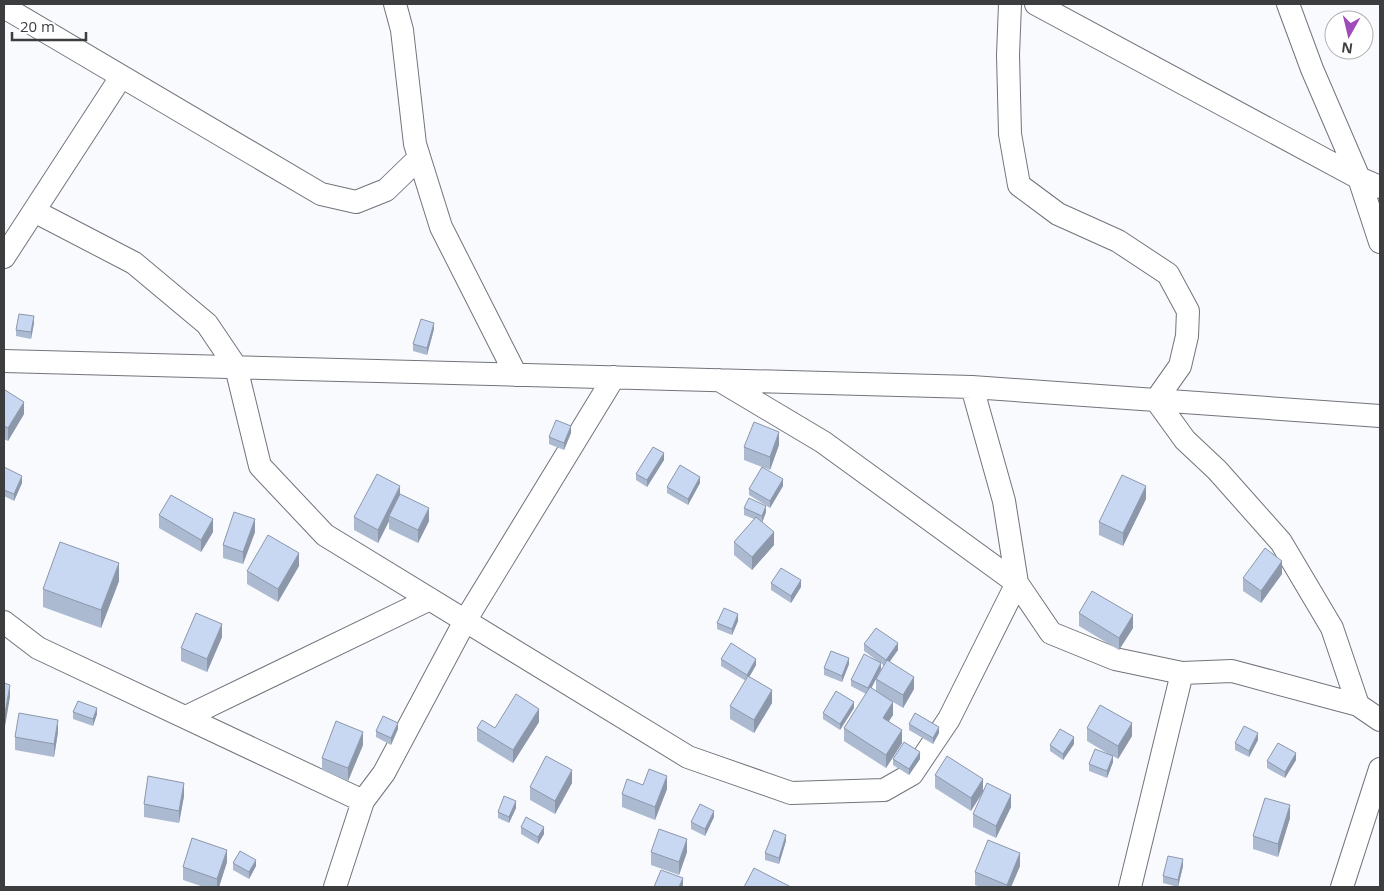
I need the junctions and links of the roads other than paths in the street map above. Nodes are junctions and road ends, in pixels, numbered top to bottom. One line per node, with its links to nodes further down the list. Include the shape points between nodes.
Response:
1 (395, 4): 7 (street, via 402,30)
2 (1010, 4): 19 (street, via 1010,134 1019,185 1058,214 1118,241 1168,274 1188,311 1188,336 1180,366)
3 (1036, 4): 8 (street)
4 (1288, 4): 8 (street)
5 (4, 7): 6 (street)
6 (121, 77): 7 (street, via 321,194 356,202 386,190); 10 (street)
7 (419, 158): 15 (street, via 442,227)
8 (1359, 178): 9 (street); 11 (street)
9 (1380, 187)
10 (34, 211): 12 (street); 14 (street, via 134,263 207,324)
11 (1380, 242)
12 (4, 256)
13 (4, 361): 14 (street)
14 (236, 367): 15 (street); 22 (street, via 260,466 325,535)
15 (516, 375): 16 (street)
16 (614, 377): 17 (street); 23 (street)
17 (719, 380): 18 (street); 21 (street, via 823,442)
18 (972, 387): 19 (street); 21 (street, via 1004,501)
19 (1156, 400): 20 (street); 26 (street, via 1185,440 1217,470 1281,542 1332,628)
20 (1380, 416)
21 (1017, 583): 23 (street, via 949,719 912,774 884,790 791,793 688,757); 25 (street, via 1052,633 1115,659)
22 (430, 599): 23 (street); 27 (street)
23 (465, 621): 30 (street, via 384,773)
24 (4, 622): 27 (street, via 38,648)
25 (1182, 673): 26 (street, via 1232,670); 32 (street)
26 (1358, 706): 28 (street)
27 (186, 717): 30 (street)
28 (1380, 720)
29 (1380, 769): 33 (street)
30 (363, 801): 31 (street)
31 (336, 887)
32 (1130, 887)
33 (1342, 887)

